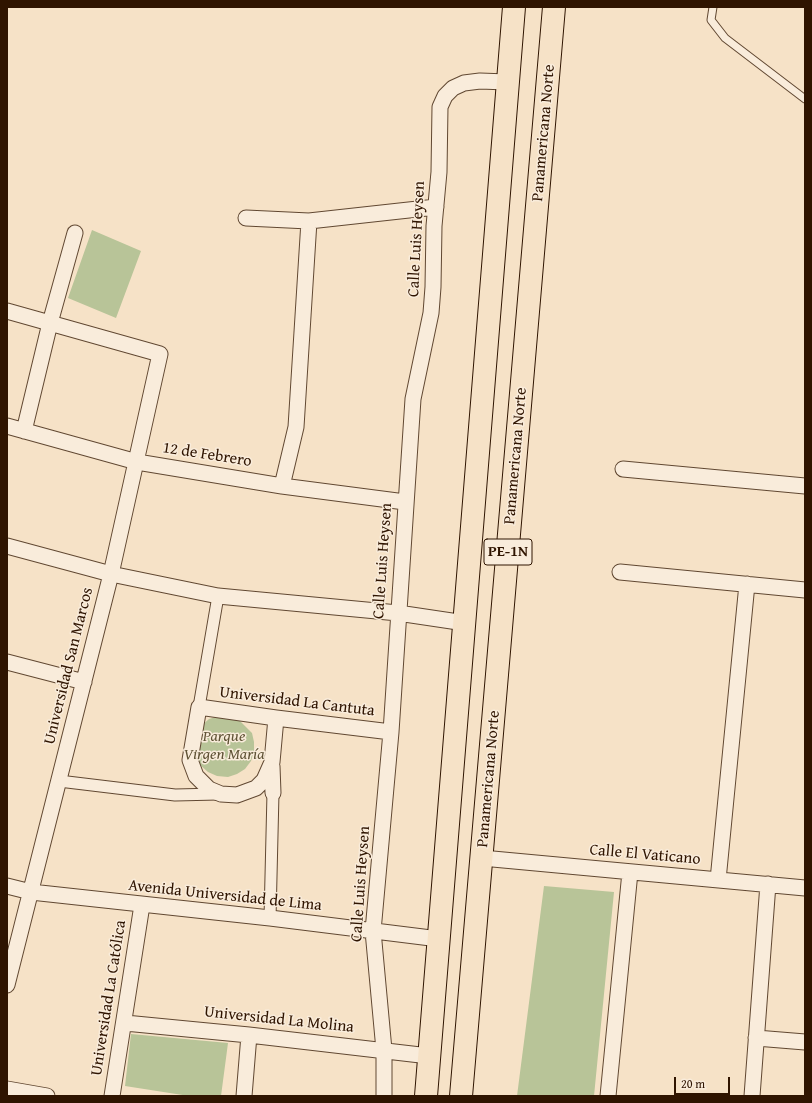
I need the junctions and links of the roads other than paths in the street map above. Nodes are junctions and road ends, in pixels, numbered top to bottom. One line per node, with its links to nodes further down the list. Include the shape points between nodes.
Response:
1 (514, 7): 4 (highway, PE-1N)
2 (554, 7): 36 (highway, Panamericana Norte / PE-1N)
3 (713, 7): 5 (lane, via 712,20 725,38)
4 (507, 82): 6 (street, Calle Luis Heysen, via 464,83 453,88 445,96 440,107); 26 (highway, PE-1N)
5 (805, 99)
6 (436, 207): 8 (street); 18 (street, Calle Luis Heysen, via 431,307 413,399)
7 (246, 218): 8 (street)
8 (309, 221): 16 (street, via 296,427)
9 (74, 233): 11 (street)
10 (7, 311): 11 (street)
11 (50, 323): 13 (street); 14 (street, Universidad San Marcos, via 160,354)
12 (7, 426): 13 (street, 12 de Febrero)
13 (24, 431): 14 (street, 12 de Febrero)
14 (137, 462): 16 (street, 12 de Febrero); 21 (street, Universidad San Marcos)
15 (623, 469): 17 (street)
16 (282, 486): 18 (street, 12 de Febrero)
17 (805, 486)
18 (405, 502): 25 (street, Calle Luis Heysen)
19 (7, 546): 21 (street)
20 (620, 572): 22 (street)
21 (111, 574): 24 (street); 28 (street, Universidad San Marcos)
22 (747, 584): 23 (street); 38 (street)
23 (805, 590)
24 (218, 596): 25 (street); 29 (street)
25 (398, 613): 26 (street); 31 (street, Calle Luis Heysen)
26 (465, 623): 46 (highway, PE-1N)
27 (7, 662): 28 (street)
28 (84, 682): 33 (street, Universidad San Marcos)
29 (199, 707): 30 (street, Universidad La Cantuta); 35 (street, via 190,760 196,776 209,789)
30 (276, 718): 31 (street, Universidad La Cantuta); 32 (street)
31 (391, 732): 45 (street, Calle Luis Heysen)
32 (272, 762): 34 (street); 35 (street, via 264,780 256,788 237,795)
33 (59, 781): 35 (street, via 175,795); 42 (street, Universidad San Marcos)
34 (273, 793): 44 (street)
35 (221, 794)
36 (482, 858): 37 (street, Calle El Vaticano); 60 (highway, Panamericana Norte / PE-1N)
37 (630, 872): 38 (street, Calle El Vaticano); 61 (street)
38 (718, 880): 39 (street, Calle El Vaticano)
39 (768, 884): 41 (street, Calle El Vaticano); 50 (street)
40 (7, 886): 42 (street, Avenida Universidad de Lima)
41 (805, 888)
42 (31, 892): 43 (street, Avenida Universidad de Lima); 47 (street, Universidad San Marcos)
43 (142, 905): 44 (street, Avenida Universidad de Lima); 48 (street, Universidad La Católica)
44 (270, 918): 45 (street, Avenida Universidad de Lima)
45 (373, 930): 46 (street, Avenida Universidad de Lima); 52 (street, Calle Luis Heysen)
46 (439, 939): 53 (highway, PE-1N)
47 (7, 985)
48 (125, 1023): 49 (street, Universidad La Molina); 56 (street, Universidad La Católica)
49 (249, 1035): 52 (street, Universidad La Molina); 57 (street)
50 (756, 1038): 51 (street); 62 (street)
51 (805, 1042)
52 (384, 1050): 53 (street, Universidad La Molina); 58 (street, Calle Luis Heysen)
53 (429, 1056): 59 (highway, PE-1N)
54 (7, 1089): 55 (street)
55 (47, 1096)
56 (112, 1096)
57 (244, 1096)
58 (384, 1096)
59 (426, 1096)
60 (461, 1096)
61 (608, 1096)
62 (752, 1096)

